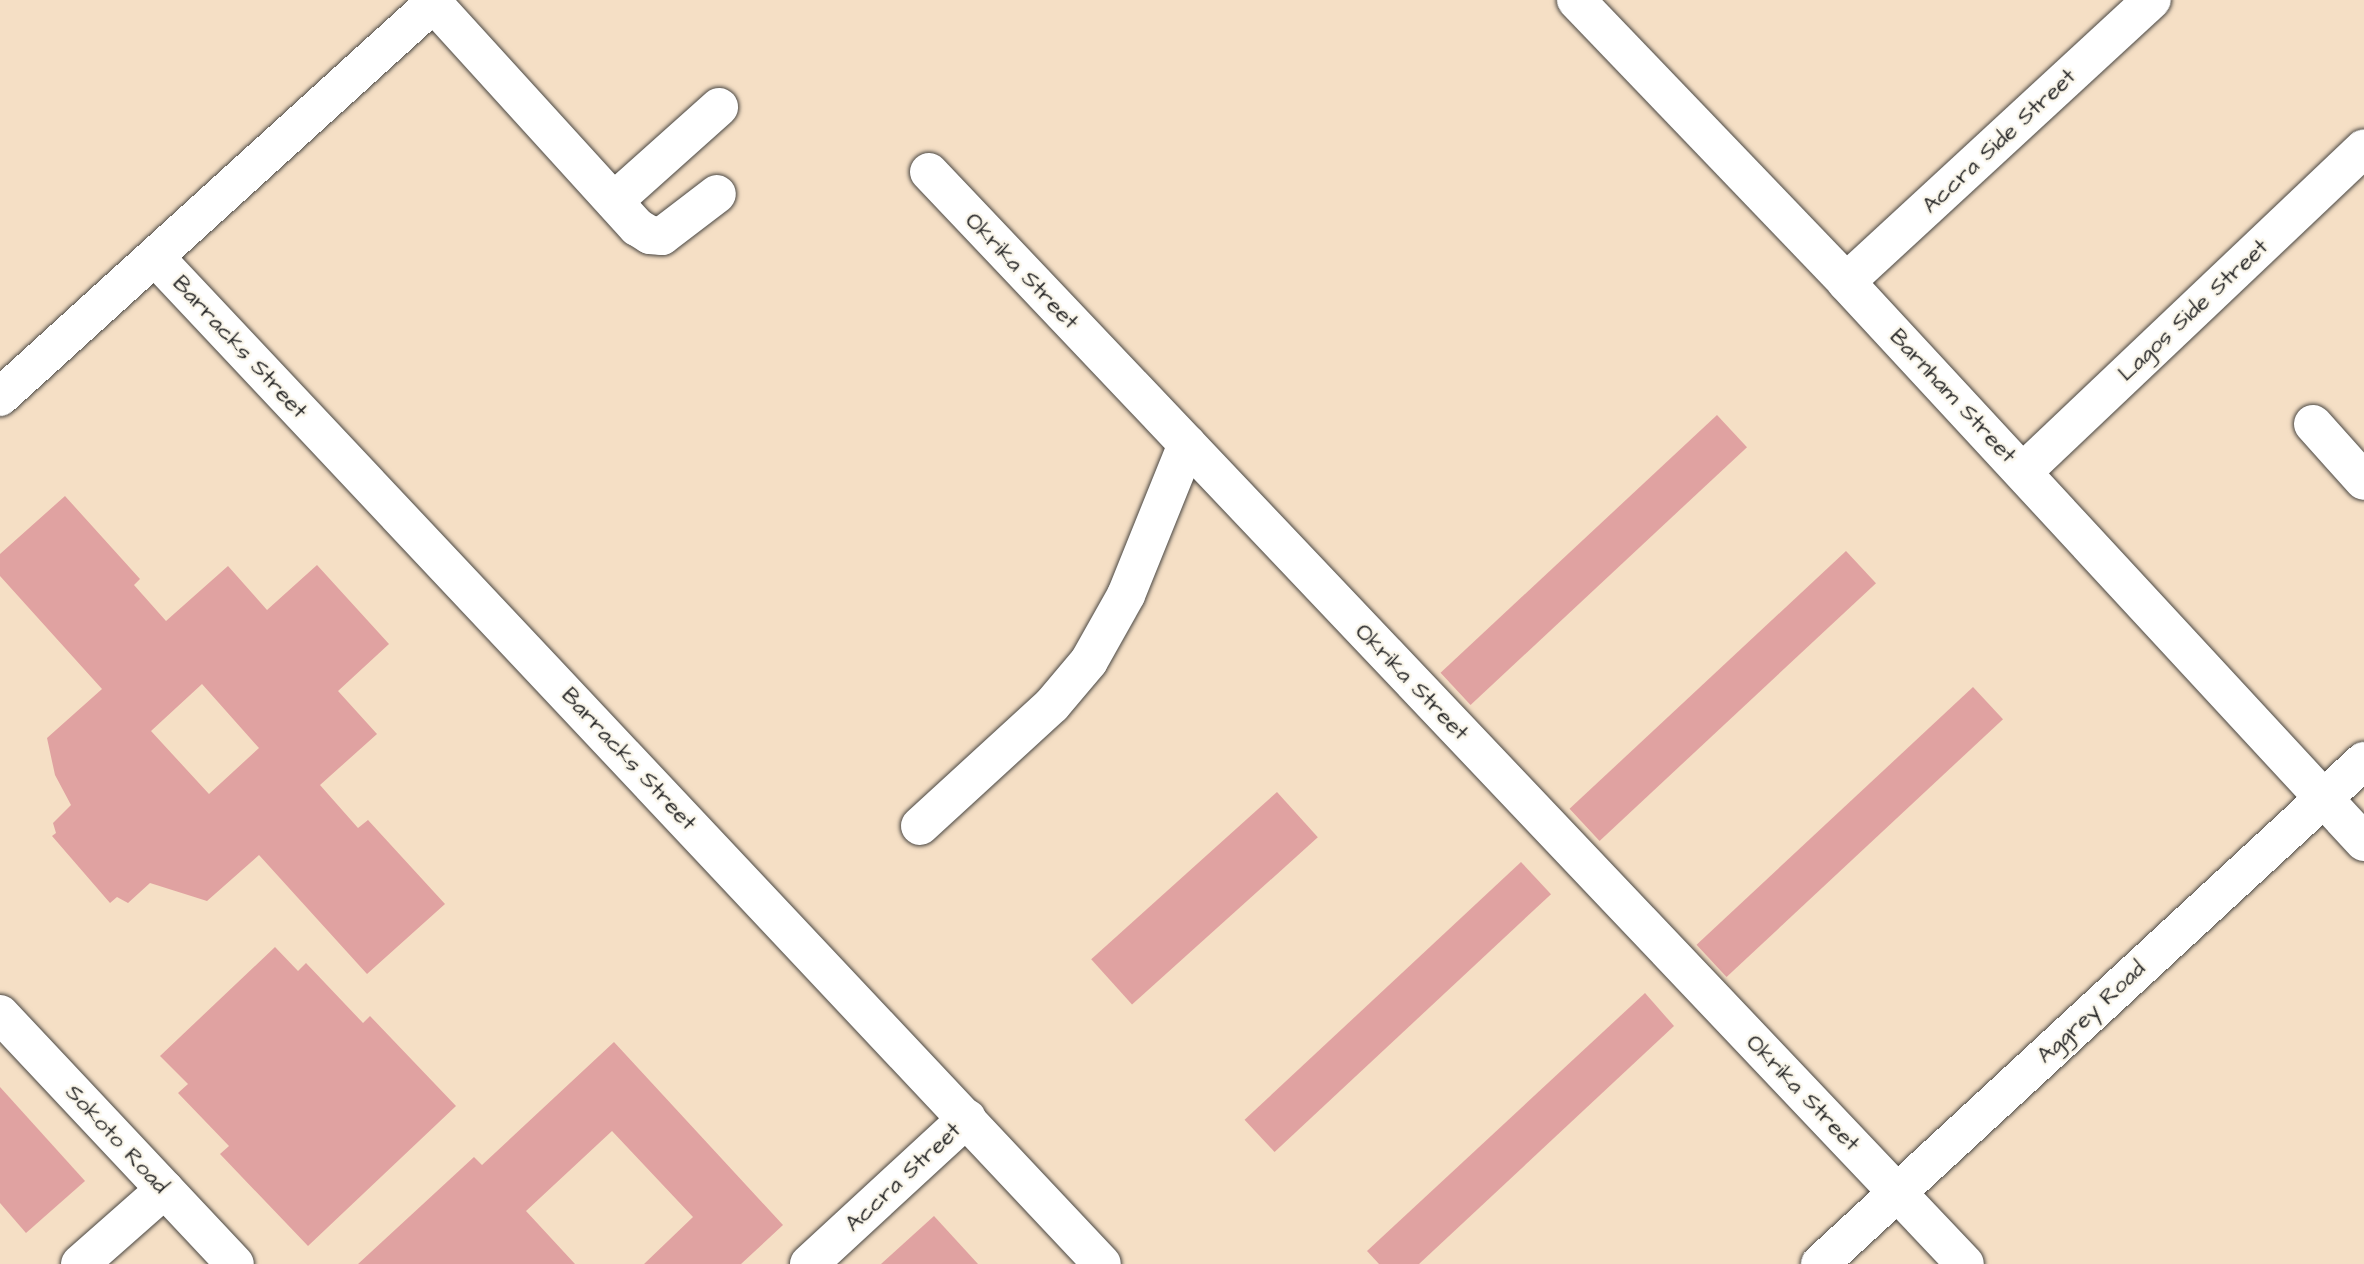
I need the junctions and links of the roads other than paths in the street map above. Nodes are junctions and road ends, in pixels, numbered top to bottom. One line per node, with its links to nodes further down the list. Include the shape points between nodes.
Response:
1 (1576, 0): 10 (street, Barnham Street)
2 (2152, 0): 10 (street, Accra Side Street)
3 (436, 2): 8 (street); 9 (street)
4 (719, 107): 8 (street)
5 (2364, 148): 14 (street, Lagos Side Street)
6 (929, 172): 13 (street, Okrika Street)
7 (717, 194): 8 (street, via 662,236 637,228)
8 (614, 201)
9 (155, 257): 11 (street); 21 (street, Barracks Street)
10 (1846, 282): 14 (street, Barnham Street)
11 (0, 397)
12 (2313, 424): 15 (street)
13 (1187, 444): 18 (street, via 1126,595 1090,662 1052,705); 23 (street, Okrika Street)
14 (2023, 471): 17 (street, Barnham Street)
15 (2364, 481)
16 (2364, 761): 17 (street, Aggrey Road)
17 (2324, 798): 19 (street, Barnham Street); 23 (street, Aggrey Road)
18 (919, 826)
19 (2364, 842)
20 (0, 1014): 22 (street, Sokoto Road)
21 (967, 1118): 26 (street, Accra Street); 27 (street, Barracks Street)
22 (164, 1189): 24 (street); 25 (street, Sokoto Road)
23 (1896, 1191): 28 (street, Aggrey Road); 29 (street, Okrika Street)
24 (80, 1264)
25 (234, 1264)
26 (809, 1264)
27 (1102, 1264)
28 (1820, 1264)
29 (1965, 1264)

